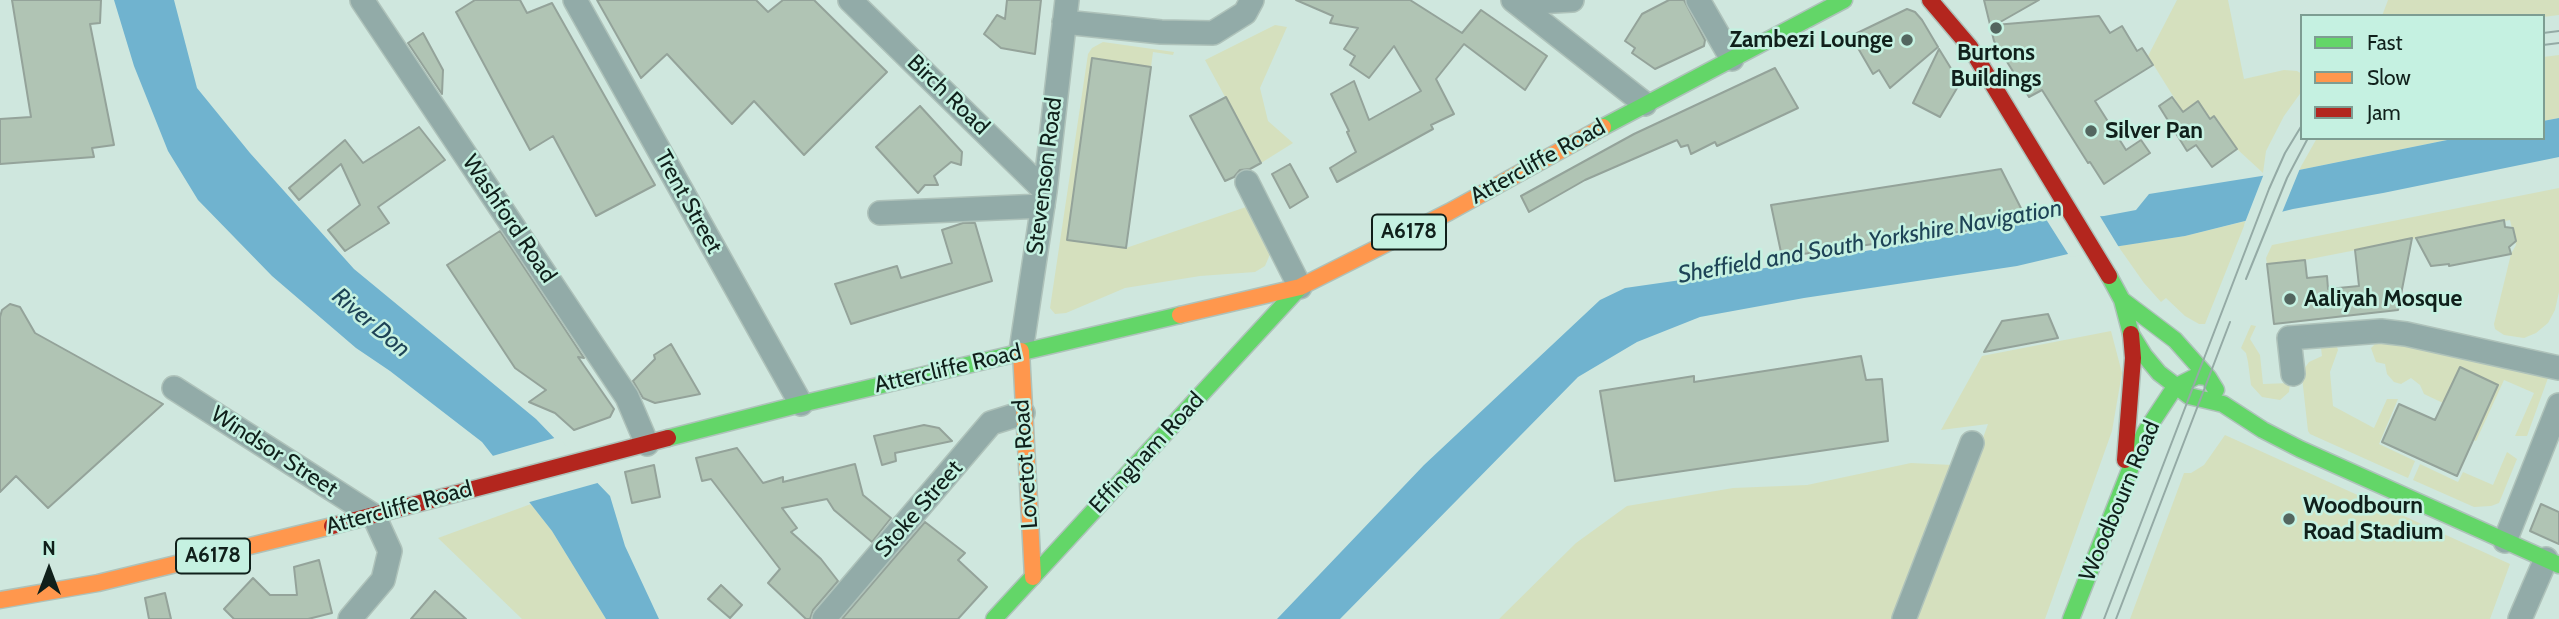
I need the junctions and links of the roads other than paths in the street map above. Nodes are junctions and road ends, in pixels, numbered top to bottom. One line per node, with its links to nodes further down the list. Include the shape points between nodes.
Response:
1 (362, 0): 33 (street, Washford Road, via 627,397)
2 (575, 0): 28 (street, Trent Street)
3 (850, 0): 16 (street, Birch Road)
4 (1252, 0): 10 (street, via 1245,13 1213,33 1161,32)
5 (1572, 0): 9 (street)
6 (1699, 0): 13 (street)
7 (1844, 0): 13 (main road, Attercliffe Road / A6178)
8 (1930, 0): 12 (main road)
9 (1516, 1): 14 (street)
10 (1065, 11): 16 (street, Stevenson Road)
11 (1964, 16): 12 (main road)
12 (1970, 47): 19 (main road)
13 (1732, 60): 14 (main road, Attercliffe Road / A6178)
14 (1645, 104): 18 (main road, Attercliffe Road / A6178, via 1449,212)
15 (1247, 182): 18 (street)
16 (1044, 198): 17 (street); 22 (street, Stevenson Road)
17 (880, 213)
18 (1300, 287): 22 (main road, Attercliffe Road / A6178); 37 (main road, Effingham Road)
19 (2122, 300): 20 (main road); 21 (main road)
20 (2143, 317): 25 (main road, via 2175,340); 26 (main road, via 2171,364)
21 (2131, 334): 26 (main road); 34 (main road)
22 (1021, 351): 28 (main road, Attercliffe Road / A6178); 31 (main road, Lovetot Road)
23 (2559, 368): 24 (street, via 2381,331 2289,338)
24 (2293, 374)
25 (2208, 377): 26 (main road, via 2197,376); 29 (main road)
26 (2175, 387): 29 (main road, via 2199,400); 34 (main road, Woodbourn Road, via 2144,434)
27 (174, 388): 35 (street, Windsor Street)
28 (801, 404): 33 (main road, Attercliffe Road / A6178)
29 (2223, 404): 38 (main road, via 2300,449)
30 (2559, 405): 38 (street)
31 (1023, 413): 36 (main road, Lovetot Road); 43 (street, Stoke Street, via 991,424)
32 (1972, 443): 45 (street)
33 (647, 444): 35 (main road, Attercliffe Road / A6178)
34 (2124, 480): 46 (main road, Woodbourn Road)
35 (374, 516): 41 (main road, Attercliffe Road / A6178, via 98,583); 42 (street, via 390,551 383,580)
36 (1030, 518): 37 (main road, via 1053,525); 40 (main road, Lovetot Road)
37 (1081, 525): 40 (main road, Effingham Road)
38 (2505, 541): 39 (main road)
39 (2552, 562): 47 (street)
40 (1033, 577): 44 (main road, Effingham Road)
41 (0, 600)
42 (350, 619)
43 (824, 619)
44 (994, 619)
45 (1905, 619)
46 (2071, 619)
47 (2520, 619)

